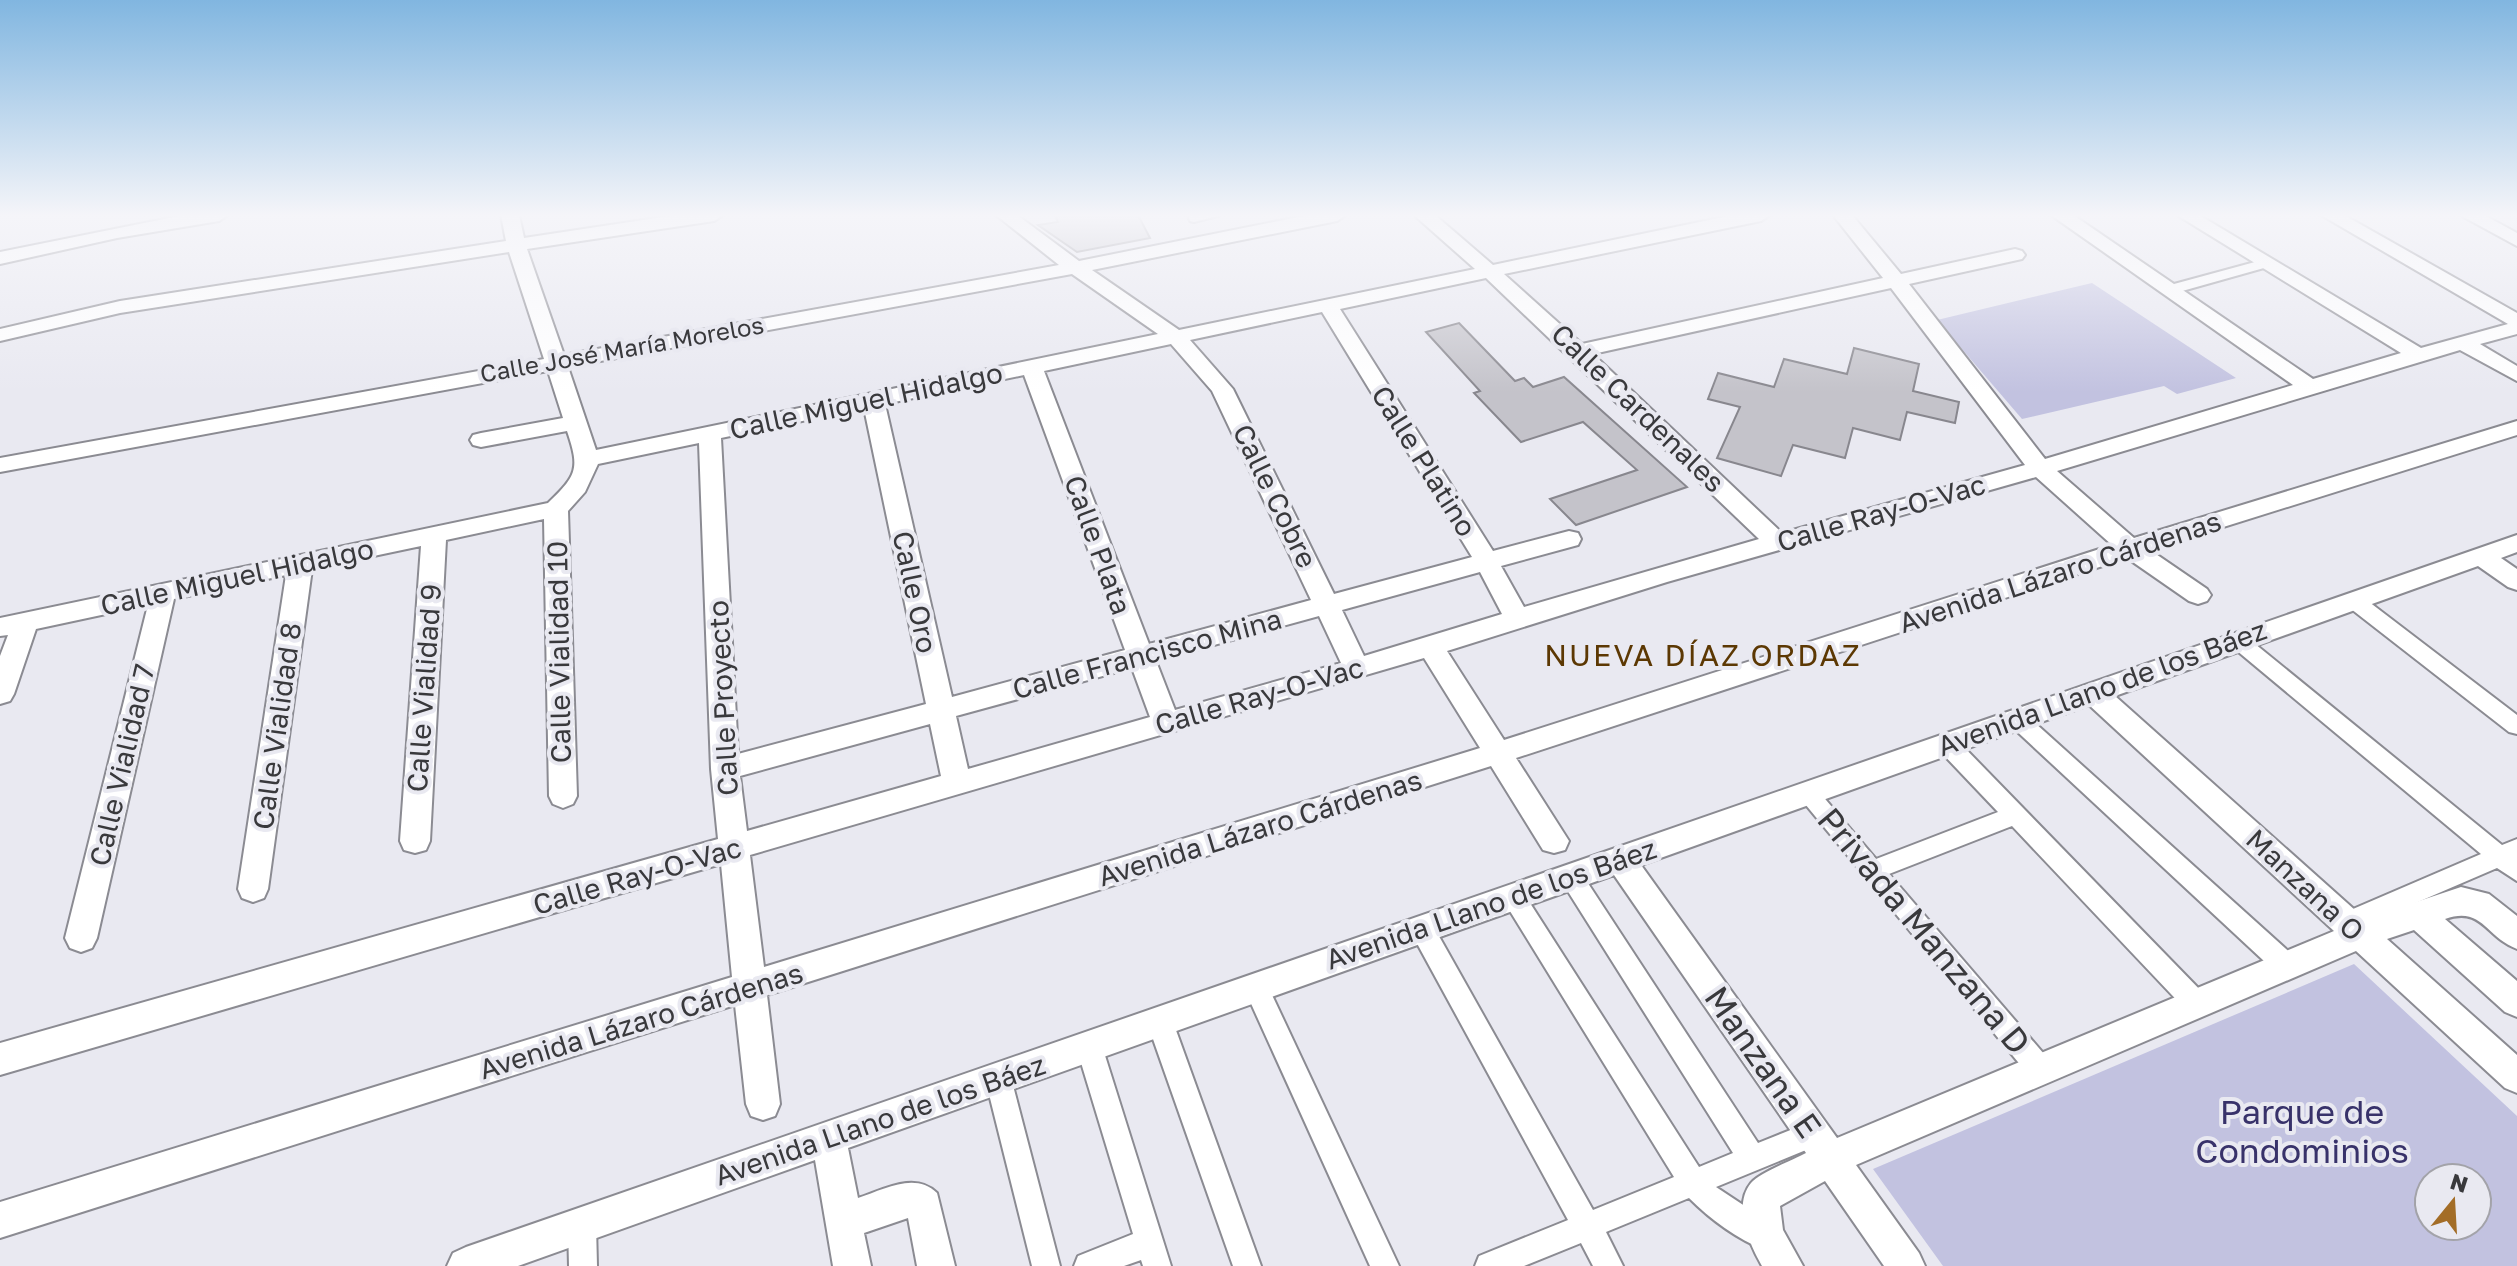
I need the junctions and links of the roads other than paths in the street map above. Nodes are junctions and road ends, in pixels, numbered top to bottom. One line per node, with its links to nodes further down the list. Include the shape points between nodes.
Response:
1 (328, 274): 18 (street, via 135,304)
2 (526, 274): 23 (street)
3 (1041, 274): 23 (street, Calle José María Morelos)
4 (1084, 274): 19 (street, Calle Cobre)
5 (1477, 274): 15 (street, Calle Miguel Hidalgo)
6 (1495, 274): 21 (street, Calle Cardenales)
7 (1890, 274): 13 (street)
8 (1928, 274): 13 (street)
9 (2145, 274): 14 (street)
10 (2226, 274): 14 (street)
11 (2284, 274): 22 (street)
12 (2434, 274): 16 (street)
13 (1896, 281): 21 (street); 34 (street)
14 (2168, 290): 26 (street)
15 (1328, 305): 19 (street, Calle Miguel Hidalgo); 42 (street, Calle Platino)
16 (2517, 321)
17 (2517, 328): 20 (street, Calle Ray-O-Vac)
18 (0, 335)
19 (1175, 336): 24 (street, Calle Miguel Hidalgo); 48 (street, Calle Cobre, via 1222,389)
20 (2462, 342): 22 (street, Calle Ray-O-Vac); 25 (street)
21 (1579, 351): 38 (street, Calle Cardenales)
22 (2417, 354): 26 (street, Calle Ray-O-Vac)
23 (555, 362): 28 (street); 33 (street, Calle José María Morelos)
24 (1032, 367): 27 (street, Calle Miguel Hidalgo); 53 (street, Calle Plata)
25 (2517, 375)
26 (2312, 388): 34 (street, Calle Ray-O-Vac)
27 (873, 400): 30 (street, Calle Miguel Hidalgo); 57 (street, Calle Oro)
28 (575, 423): 31 (street); 32 (street)
29 (2517, 428): 40 (street, Avenida Lázaro Cárdenas)
30 (710, 433): 32 (street, Calle Miguel Hidalgo); 63 (street, Calle Proyecto)
31 (481, 440)
32 (588, 459): 35 (street, via 577,489)
33 (0, 465)
34 (2040, 468): 38 (street, Calle Ray-O-Vac); 40 (street)
35 (556, 509): 36 (street, Calle Miguel Hidalgo); 66 (street, Calle Vialidad 10)
36 (434, 535): 43 (street, Calle Miguel Hidalgo); 68 (street, Calle Vialidad 9)
37 (1569, 539): 42 (street, Calle Francisco Mina)
38 (1777, 542): 49 (street, Calle Ray-O-Vac)
39 (2517, 543): 41 (street, Avenida Llano de los Báez)
40 (2130, 548): 46 (street); 62 (street, Avenida Lázaro Cárdenas)
41 (2481, 556): 44 (street); 47 (street, Avenida Llano de los Báez)
42 (1487, 562): 48 (street, Calle Francisco Mina); 49 (street, Calle Platino)
43 (300, 563): 45 (street, Calle Miguel Hidalgo); 75 (street, Calle Vialidad 8)
44 (2517, 581)
45 (163, 593): 50 (street, Calle Miguel Hidalgo); 81 (street, Calle Vialidad 7)
46 (2198, 595)
47 (2353, 600): 51 (street, Avenida Llano de los Báez); 60 (street)
48 (1328, 605): 53 (street, Calle Francisco Mina); 54 (street, Calle Cobre)
49 (1517, 618): 52 (street, Calle Ray-O-Vac)
50 (13, 625): 56 (street)
51 (2237, 640): 55 (street, Avenida Llano de los Báez); 72 (street)
52 (1430, 647): 54 (street, Calle Ray-O-Vac); 62 (street)
53 (1139, 656): 57 (street, Calle Francisco Mina); 59 (street, Calle Plata)
54 (1357, 668): 59 (street, Calle Ray-O-Vac)
55 (2093, 692): 58 (street, Avenida Llano de los Báez); 79 (street, Manzana O)
56 (0, 694)
57 (940, 710): 63 (street, Calle Francisco Mina); 64 (street, Calle Oro)
58 (2017, 719): 61 (street, Avenida Llano de los Báez); 82 (street)
59 (1166, 723): 64 (street, Calle Ray-O-Vac)
60 (2517, 726)
61 (1947, 744): 65 (street, Avenida Llano de los Báez); 67 (street)
62 (1498, 753): 69 (street); 83 (street, Avenida Lázaro Cárdenas)
63 (725, 769): 70 (street, Calle Proyecto)
64 (957, 783): 70 (street, Calle Ray-O-Vac)
65 (1807, 793): 71 (street, Avenida Llano de los Báez); 73 (street, Privada Manzana D)
66 (563, 796)
67 (2015, 815): 73 (street); 86 (street)
68 (415, 841)
69 (1554, 841)
70 (733, 848): 83 (street, Calle Proyecto); 89 (street, Calle Ray-O-Vac)
71 (1620, 859): 74 (street, Avenida Llano de los Báez); 95 (street, Manzana E)
72 (2511, 859): 79 (street)
73 (1873, 870): 90 (street, Privada Manzana D)
74 (1570, 875): 76 (street, Avenida Llano de los Báez); 96 (street)
75 (253, 889)
76 (1513, 896): 78 (street, Avenida Llano de los Báez); 97 (street)
77 (2419, 915): 79 (street, Privada Manzana D); 80 (street, Privada Manzana D, via 2469,900); 85 (street)
78 (1422, 929): 84 (street, Avenida Llano de los Báez); 101 (street)
79 (2353, 929): 82 (street, Privada Manzana D); 91 (street, Manzana O)
80 (2517, 935)
81 (81, 938)
82 (2287, 966): 86 (street, Privada Manzana D)
83 (750, 987): 93 (street, Calle Proyecto); 98 (street, Avenida Lázaro Cárdenas)
84 (1256, 988): 87 (street, Avenida Llano de los Báez); 111 (street)
85 (2517, 1002)
86 (2197, 1004): 90 (street, Privada Manzana D)
87 (1160, 1022): 88 (street, Avenida Llano de los Báez); 110 (street)
88 (1089, 1046): 92 (street, Avenida Llano de los Báez); 103 (street)
89 (0, 1059)
90 (2041, 1070): 95 (street, Privada Manzana D)
91 (2517, 1077)
92 (998, 1078): 94 (street, Avenida Llano de los Báez); 108 (street)
93 (763, 1104)
94 (829, 1138): 99 (street); 100 (street, Avenida Llano de los Báez)
95 (1822, 1146): 96 (street); 102 (street, Privada Manzana D, via 1764,1195 1759,1214); 115 (street, Manzana E)
96 (1752, 1158): 97 (street)
97 (1693, 1183): 101 (street); 102 (street, via 1714,1204)
98 (0, 1220)
99 (844, 1221): 106 (street); 107 (street, via 918,1200 924,1206)
100 (582, 1225): 104 (street, Avenida Llano de los Báez); 105 (street)
101 (1587, 1226): 112 (street); 113 (street)
102 (1765, 1236): 114 (street)
103 (1153, 1254): 109 (street)
104 (466, 1266)
105 (583, 1266)
106 (852, 1266)
107 (936, 1266)
108 (1046, 1266)
109 (1088, 1266)
110 (1247, 1266)
111 (1385, 1266)
112 (1489, 1266)
113 (1609, 1266)
114 (1784, 1266)
115 (1906, 1266)

